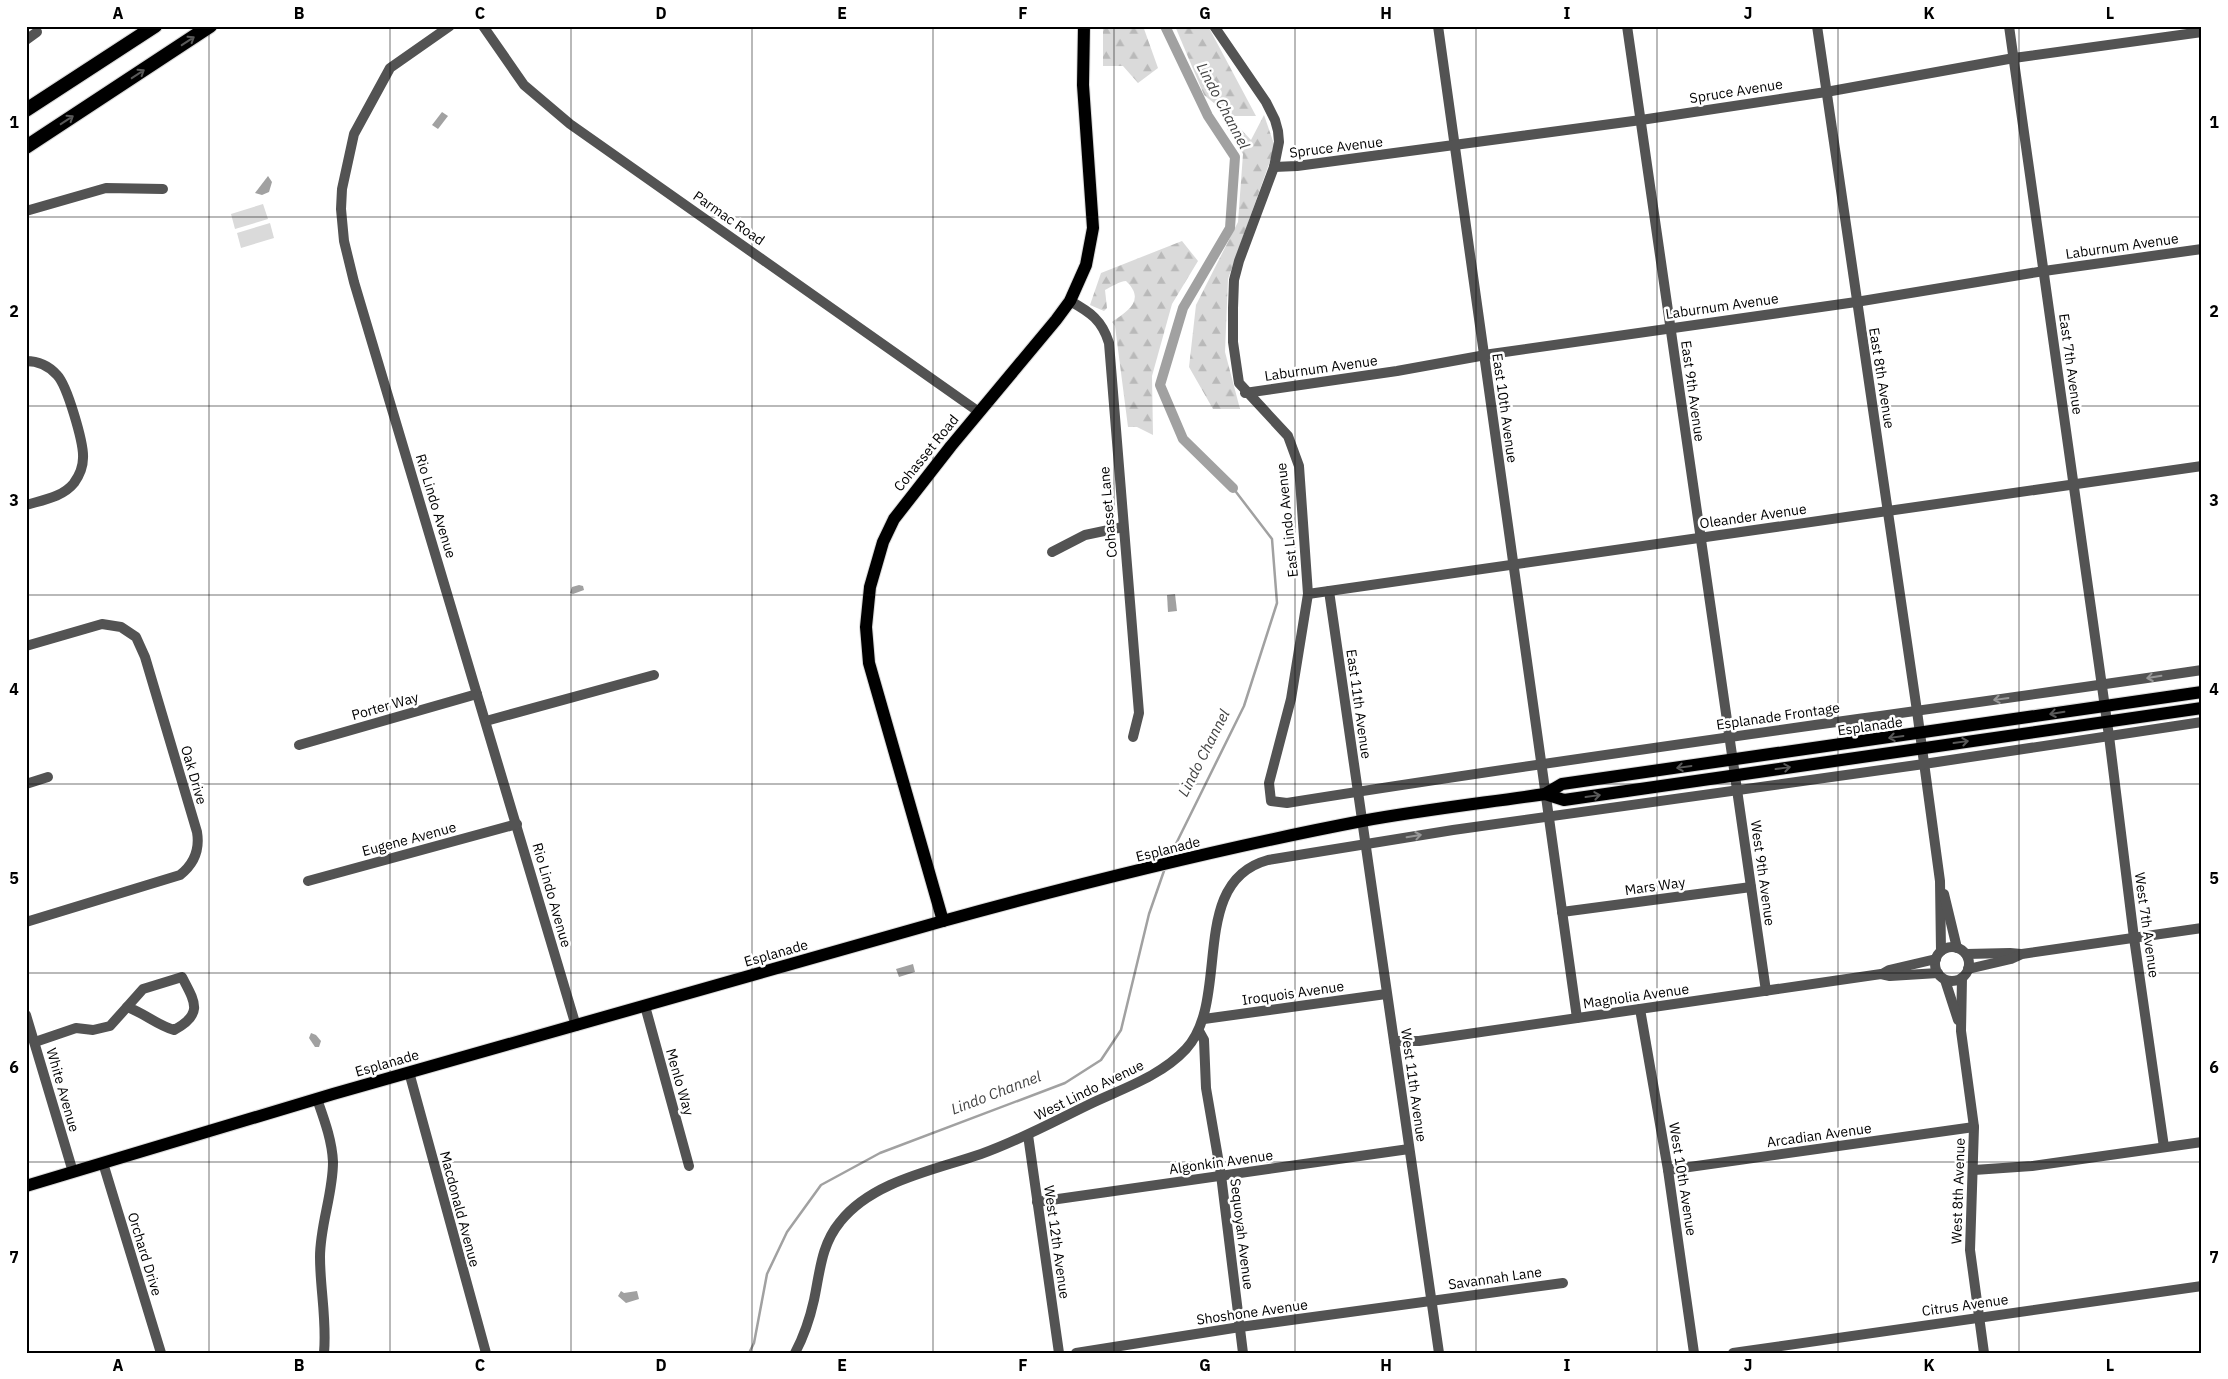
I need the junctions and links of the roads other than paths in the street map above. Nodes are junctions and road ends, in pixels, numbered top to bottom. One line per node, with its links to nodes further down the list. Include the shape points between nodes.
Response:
1 (154, 26): 16 (highway)
2 (210, 26): 19 (highway, one-way to 2)
3 (450, 26): 47 (street, Rio Lindo Avenue, via 390,68 354,134 342,189 342,216 354,282)
4 (483, 26): 31 (street, Parmac Road, via 524,85 570,124)
5 (1084, 26): 25 (main road, Cohasset Road, via 1083,85 1093,228 1086,265)
6 (1214, 26): 20 (street, East Lindo Avenue, via 1275,120 1278,142)
7 (1438, 26): 18 (street, East 10th Avenue)
8 (1627, 26): 17 (street, East 9th Avenue)
9 (1817, 26): 15 (street, East 8th Avenue)
10 (2009, 26): 14 (street, East 7th Avenue)
11 (37, 32): 13 (street)
12 (2201, 33): 14 (street, Spruce Avenue)
13 (26, 40)
14 (2014, 58): 15 (street, Spruce Avenue); 24 (street, East 7th Avenue)
15 (1826, 92): 17 (street, Spruce Avenue); 26 (street, East 8th Avenue)
16 (26, 110)
17 (1640, 120): 18 (street, Spruce Avenue); 27 (street, East 9th Avenue)
18 (1454, 145): 20 (street, Spruce Avenue, via 1296,166); 28 (street, East 10th Avenue)
19 (26, 147)
20 (1274, 166): 30 (street, East Lindo Avenue, via 1234,280 1235,364 1238,383)
21 (163, 189): 22 (street, via 106,188)
22 (26, 211)
23 (2202, 249): 24 (street, Laburnum Avenue)
24 (2044, 271): 26 (street, Laburnum Avenue); 33 (street, East 7th Avenue)
25 (1070, 301): 31 (main road, Cohasset Road); 36 (street, Cohasset Lane, via 1099,320 1109,343)
26 (1856, 302): 27 (street, Laburnum Avenue); 35 (street, East 8th Avenue)
27 (1670, 327): 28 (street, Laburnum Avenue); 37 (street, East 9th Avenue)
28 (1484, 355): 30 (street, Laburnum Avenue); 39 (street, East 10th Avenue)
29 (26, 360): 34 (street, via 46,366 61,380 81,440 83,456 77,478 68,490)
30 (1246, 393): 41 (street, East Lindo Avenue, via 1288,436 1299,466)
31 (979, 412): 77 (main road, Cohasset Road, via 894,520 875,566 867,607 869,663)
32 (2202, 466): 33 (street, Oleander Avenue)
33 (2074, 484): 35 (street, Oleander Avenue); 45 (street, East 7th Avenue)
34 (26, 505)
35 (1888, 511): 37 (street, Oleander Avenue); 50 (street, East 8th Avenue)
36 (1123, 527): 38 (street, via 1085,535); 56 (street, Cohasset Lane, via 1139,713)
37 (1700, 537): 39 (street, Oleander Avenue); 54 (street, East 9th Avenue)
38 (1052, 552)
39 (1513, 565): 40 (street, Oleander Avenue); 60 (street, East 10th Avenue)
40 (1329, 591): 41 (street, Oleander Avenue); 67 (street, East 11th Avenue)
41 (1308, 594): 64 (street, East Lindo Avenue, via 1291,699)
42 (26, 646): 78 (street, Oak Drive, via 102,624 121,627 136,637 159,703 197,832 198,846 190,866 180,876)
43 (2202, 670): 45 (street, Esplanade Frontage, one-way to 45)
44 (654, 674): 51 (street)
45 (2101, 685): 48 (street, East 7th Avenue); 50 (street, Esplanade Frontage, one-way to 50)
46 (2202, 692): 48 (main road, Esplanade)
47 (477, 694): 51 (street, Rio Lindo Avenue); 58 (street, Porter Way)
48 (2105, 706): 52 (street, West 7th Avenue); 57 (main road, Esplanade, one-way to 57)
49 (2202, 708): 52 (main road, Esplanade)
50 (1917, 711): 54 (street, Esplanade Frontage); 57 (street, East 8th Avenue)
51 (486, 721): 71 (street, Rio Lindo Avenue)
52 (2107, 722): 55 (street, West 7th Avenue); 57 (main road, Esplanade, one-way to 52)
53 (2202, 722): 55 (street)
54 (1729, 736): 59 (street, East 9th Avenue); 60 (street, Esplanade Frontage)
55 (2109, 736): 61 (street); 80 (street, West 7th Avenue)
56 (1133, 737)
57 (1921, 741): 59 (main road, Esplanade, one-way to 59); 61 (street); 62 (main road, Esplanade, one-way to 57)
58 (299, 745)
59 (1732, 760): 62 (street, West 9th Avenue); 68 (main road, Esplanade, one-way to 68, via 1562,784)
60 (1541, 764): 67 (street, Esplanade Frontage); 68 (street, East 10th Avenue)
61 (1924, 764): 66 (street); 74 (street)
62 (1734, 775): 66 (street, West 9th Avenue); 68 (main road, Esplanade, one-way to 62, via 1564,800)
63 (48, 777): 65 (street)
64 (1269, 783): 67 (street, Esplanade Frontage, via 1271,801 1288,803)
65 (26, 784)
66 (1736, 790): 69 (street); 75 (street, West 9th Avenue)
67 (1358, 792): 70 (street, East 11th Avenue)
68 (1545, 794): 69 (street); 70 (main road, Esplanade)
69 (1548, 818): 72 (street, one-way to 69); 76 (street)
70 (1363, 821): 72 (street, West 11th Avenue); 77 (main road, Esplanade, via 1040,894)
71 (517, 824): 73 (street, Eugene Avenue); 96 (street, Rio Lindo Avenue)
72 (1366, 844): 89 (street, West 11th Avenue); 95 (street, West Lindo Avenue, via 1268,860 1240,874 1220,913)
73 (308, 881)
74 (1940, 881): 81 (street); 84 (street)
75 (1751, 887): 76 (street, Mars Way); 88 (street, West 9th Avenue)
76 (1562, 912): 94 (street)
77 (943, 921): 90 (main road, Esplanade)
78 (26, 922)
79 (2202, 928): 80 (street)
80 (2134, 938): 83 (street); 106 (street, West 7th Avenue)
81 (1957, 948): 82 (street); 84 (street, via 1946,948)
82 (1966, 954): 83 (street); 85 (street, via 1969,964)
83 (2022, 954): 85 (street)
84 (1939, 955): 86 (street, Magnolia Avenue); 87 (street, via 1935,964)
85 (1965, 973): 87 (street, via 1951,981); 98 (street, West 8th Avenue)
86 (1881, 974): 87 (street, Magnolia Avenue); 88 (street, Magnolia Avenue)
87 (1942, 977): 98 (street, West 8th Avenue)
88 (1766, 991): 92 (street, Magnolia Avenue)
89 (1386, 994): 95 (street, Iroquois Avenue); 99 (street, West 11th Avenue)
90 (645, 1006): 96 (main road, Esplanade); 109 (street, Menlo Way)
91 (127, 1007): 91 (street, via 174,1030 187,1023 194,1014 192,996 182,976 143,989); 100 (street, via 110,1026 93,1030 76,1028)
92 (1640, 1009): 94 (street, Magnolia Avenue); 110 (street, West 10th Avenue)
93 (26, 1015): 100 (street, White Avenue)
94 (1577, 1018): 99 (street, Magnolia Avenue, via 1418,1041)
95 (1204, 1019): 97 (street, West Lindo Avenue)
96 (576, 1026): 101 (main road, Esplanade)
97 (1199, 1031): 104 (street, West Lindo Avenue, via 1182,1053 1157,1072); 113 (street, Sequoyah Avenue, via 1204,1040 1206,1088)
98 (1961, 1031): 103 (street, West 8th Avenue)
99 (1394, 1040): 107 (street, West 11th Avenue)
100 (35, 1042): 112 (street, White Avenue)
101 (409, 1072): 102 (main road, Esplanade); 123 (street, Macdonald Avenue)
102 (318, 1099): 108 (main road, Esplanade); 122 (street, via 332,1162 320,1255)
103 (1974, 1127): 110 (street, Arcadian Avenue); 111 (street, West 8th Avenue)
104 (1028, 1135): 115 (street, West 12th Avenue); 124 (street, West Lindo Avenue, via 895,1184 869,1197 845,1215 823,1253 812,1308)
105 (2202, 1142): 106 (street)
106 (2164, 1147): 111 (street, via 2032,1166)
107 (1409, 1149): 113 (street, Algonkin Avenue); 118 (street, West 11th Avenue)
108 (102, 1163): 112 (main road, Esplanade); 121 (street, Orchard Drive)
109 (689, 1166)
110 (1668, 1170): 129 (street, West 10th Avenue)
111 (1974, 1170): 119 (street, West 8th Avenue, via 1970,1238)
112 (73, 1172): 114 (main road, Esplanade)
113 (1221, 1176): 115 (street, Algonkin Avenue); 120 (street, Sequoyah Avenue)
114 (26, 1186)
115 (1037, 1202): 125 (street, West 12th Avenue)
116 (1562, 1283): 118 (street, Savannah Lane)
117 (2202, 1286): 119 (street, Citrus Avenue)
118 (1431, 1302): 120 (street, Shoshone Avenue); 128 (street, West 11th Avenue)
119 (1979, 1317): 130 (street, Citrus Avenue); 131 (street, West 8th Avenue)
120 (1240, 1327): 126 (street, Shoshone Avenue); 127 (street, Sequoyah Avenue)
121 (161, 1353)
122 (324, 1353)
123 (486, 1353)
124 (795, 1353)
125 (1059, 1353)
126 (1076, 1353)
127 (1243, 1353)
128 (1439, 1353)
129 (1694, 1353)
130 (1733, 1353)
131 (1984, 1353)

